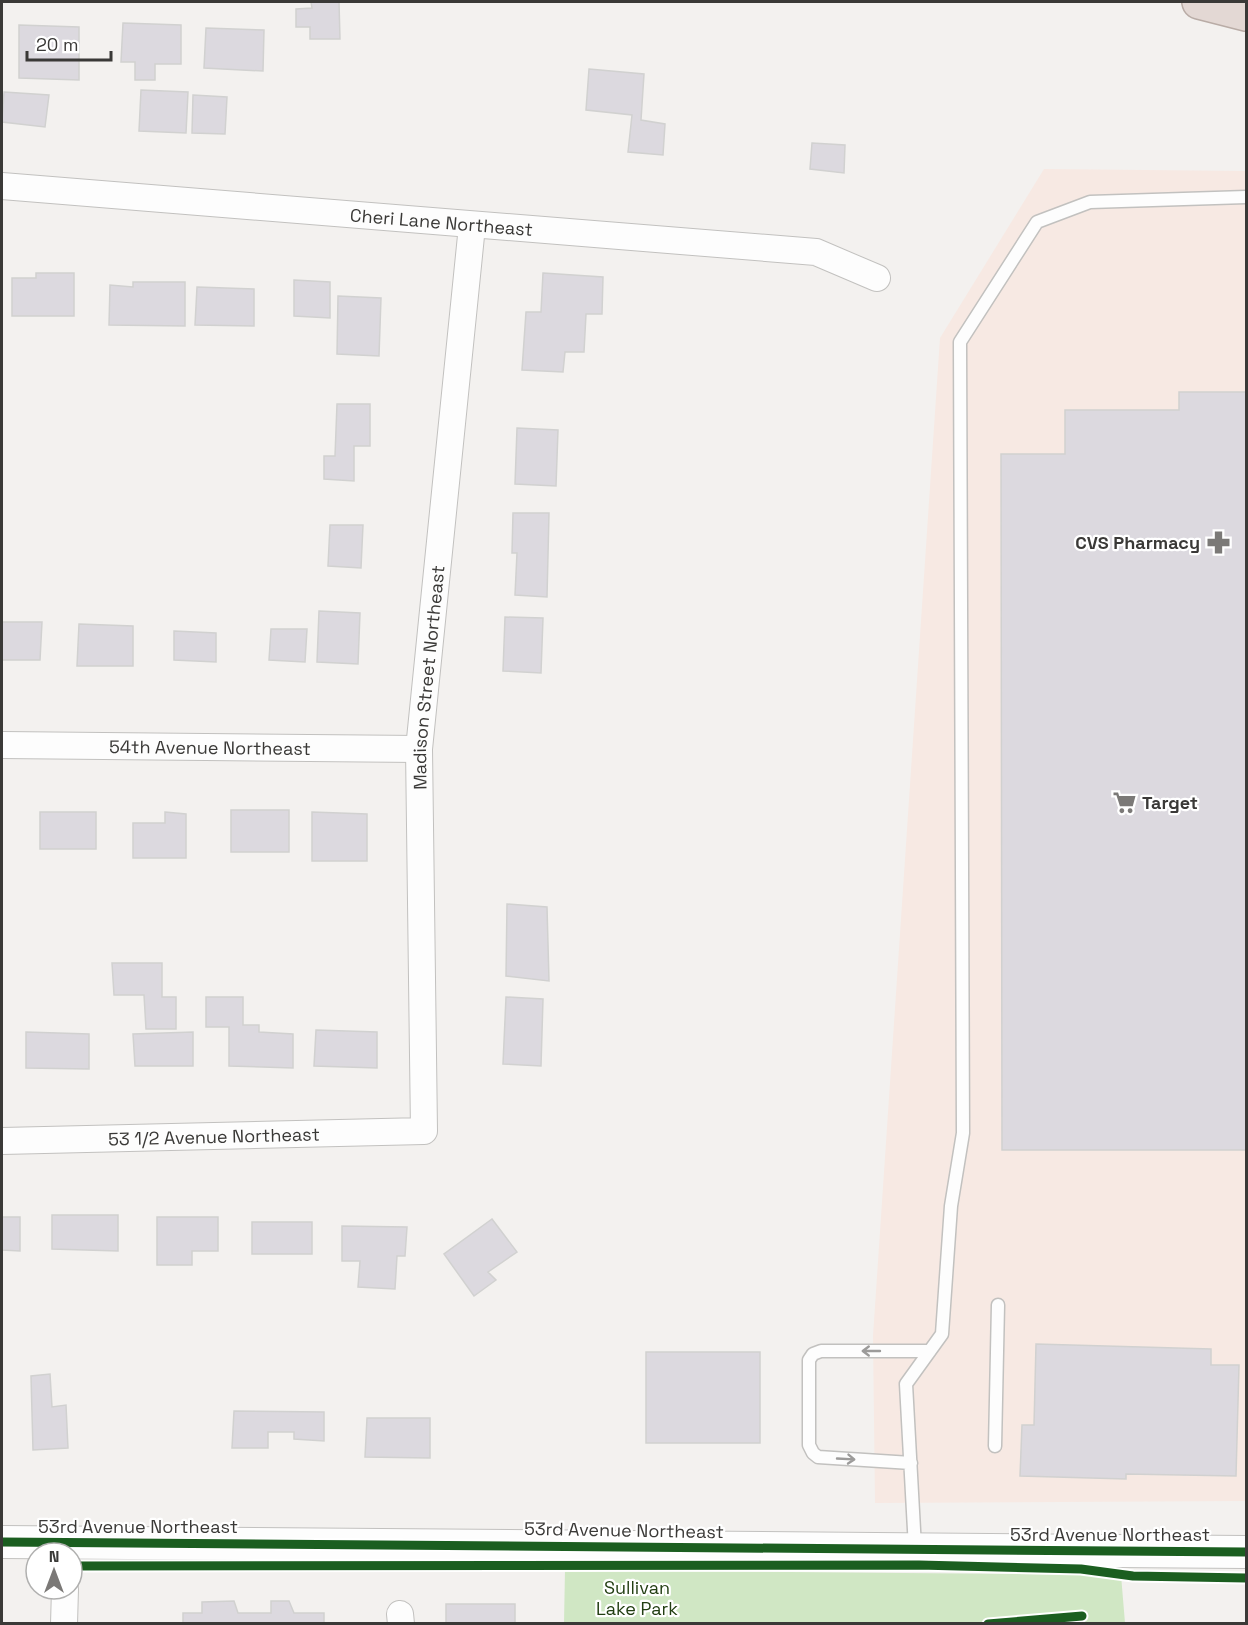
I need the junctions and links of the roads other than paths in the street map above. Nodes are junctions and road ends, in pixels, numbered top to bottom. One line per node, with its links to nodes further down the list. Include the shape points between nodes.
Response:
1 (1199, 2): 2 (highway)
2 (1246, 14)
3 (2, 186): 5 (street, Cheri Lane Northeast)
4 (1246, 197): 12 (lane, via 1090,202 1037,222 960,342 963,1133 951,1206 942,1334)
5 (472, 225): 6 (street, Cheri Lane Northeast, via 816,252); 8 (street, Madison Street Northeast)
6 (877, 278)
7 (2, 745): 8 (street, 54th Avenue Northeast)
8 (419, 749): 9 (street, Madison Street Northeast)
9 (424, 1131): 10 (street, 53 1/2 Avenue Northeast)
10 (2, 1141)
11 (998, 1305): 13 (lane)
12 (930, 1352): 14 (lane, via 906,1384); 14 (lane, one-way to 14, via 821,1352 809,1360 808,1445 813,1453 818,1457)
13 (995, 1446)
14 (911, 1463): 18 (lane)
15 (2, 1542): 16 (street, 53rd Avenue Northeast)
16 (24, 1544)
17 (84, 1547): 18 (street, 53rd Avenue Northeast)
18 (915, 1550): 19 (street, 53rd Avenue Northeast)
19 (1246, 1552)
20 (65, 1601): 21 (street)
21 (64, 1623)

